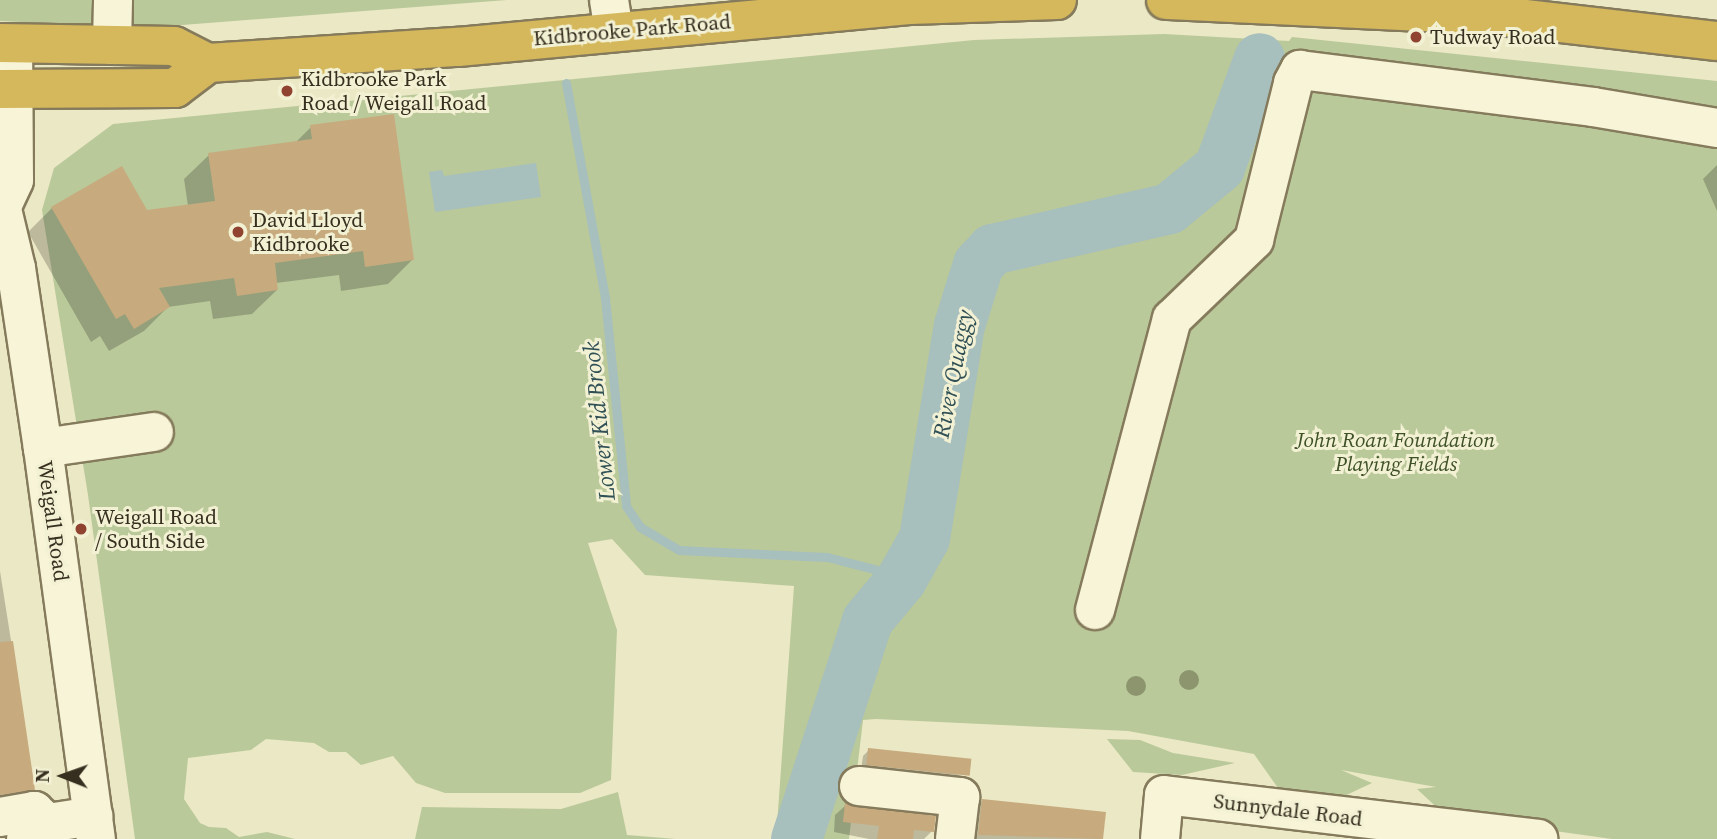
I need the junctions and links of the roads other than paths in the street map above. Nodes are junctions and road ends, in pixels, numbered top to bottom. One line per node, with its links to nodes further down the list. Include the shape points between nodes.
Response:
1 (113, 0): 8 (street)
2 (1057, 0): 5 (highway, Kidbrooke Park Road)
3 (1166, 0): 4 (highway)
4 (1220, 0): 6 (highway, via 1500,16)
5 (611, 16): 9 (highway, Kidbrooke Park Road)
6 (1717, 41)
7 (6, 43): 8 (highway); 10 (street, Weigall Road)
8 (112, 45): 9 (highway, via 174,46)
9 (208, 63): 10 (highway, via 175,88)
10 (6, 89): 12 (street, Weigall Road, via 14,180)
11 (1706, 137): 15 (street, via 1672,118 1313,69 1296,74 1254,240 1172,319)
12 (2, 202): 14 (street, Weigall Road)
13 (154, 432): 14 (street)
14 (43, 448): 18 (street, Weigall Road)
15 (1095, 610)
16 (859, 786): 21 (street, via 960,797)
17 (0, 817): 19 (street, via 34,811)
18 (94, 827): 19 (street)
19 (37, 831)
20 (1442, 833): 22 (street, Sunnydale Road, via 1164,795); 23 (street, Sunnydale Road)
21 (955, 839)
22 (1160, 839)
23 (1538, 839)

